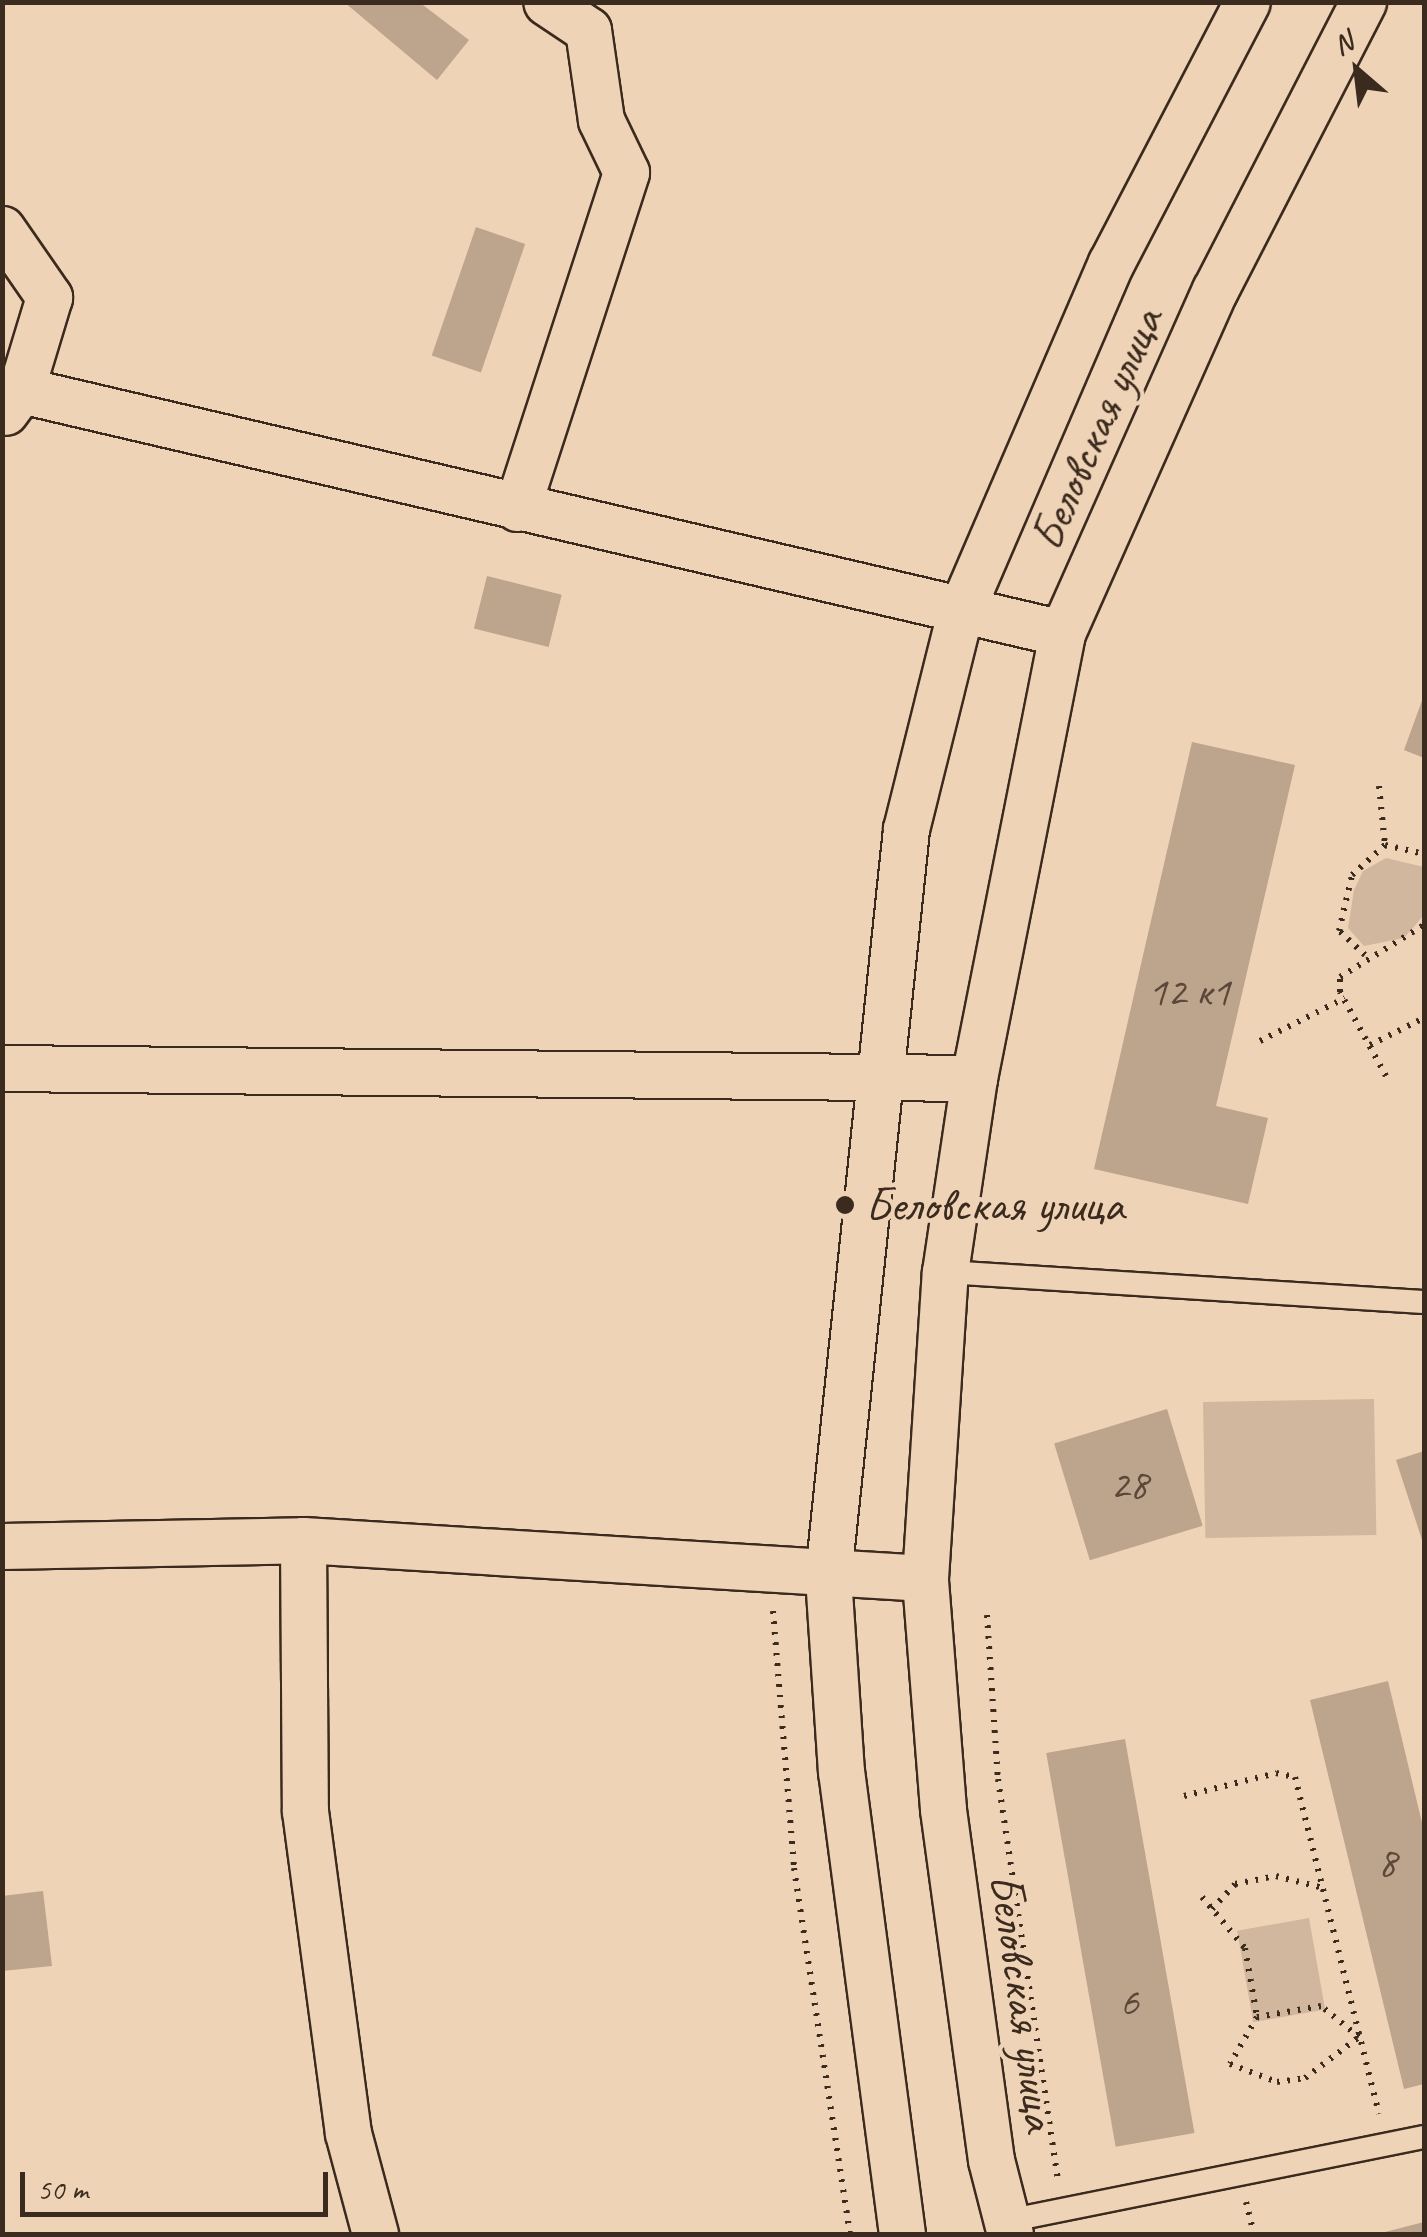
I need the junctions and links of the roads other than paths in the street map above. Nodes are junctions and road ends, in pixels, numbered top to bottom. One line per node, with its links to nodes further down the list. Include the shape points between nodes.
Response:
1 (546, 2): 6 (street, via 588,30 601,120 626,172)
2 (1246, 2): 7 (street, Беловская улица, via 1111,263)
3 (1364, 2): 8 (street, Беловская улица, via 1215,290)
4 (2, 229): 5 (street, via 50,298)
5 (12, 403): 6 (street)
6 (517, 508): 7 (street)
7 (960, 613): 8 (street); 10 (street, Беловская улица, via 906,828)
8 (1062, 633): 11 (street, Беловская улица)
9 (2, 1068): 10 (street)
10 (880, 1076): 11 (street); 16 (street, Беловская улица)
11 (974, 1078): 12 (street, Беловская улица)
12 (945, 1272): 13 (lane); 17 (street, Беловская улица)
13 (1424, 1302)
14 (303, 1540): 15 (street); 16 (street); 20 (street, via 306,1811 348,2132)
15 (2, 1546)
16 (828, 1576): 17 (street); 21 (street, Беловская улица, via 842,1772)
17 (925, 1578): 19 (street, Беловская улица, via 943,1808 991,2160)
18 (1424, 2136): 19 (lane, via 1062,2210)
19 (1008, 2228)
20 (374, 2234)
21 (902, 2234)

